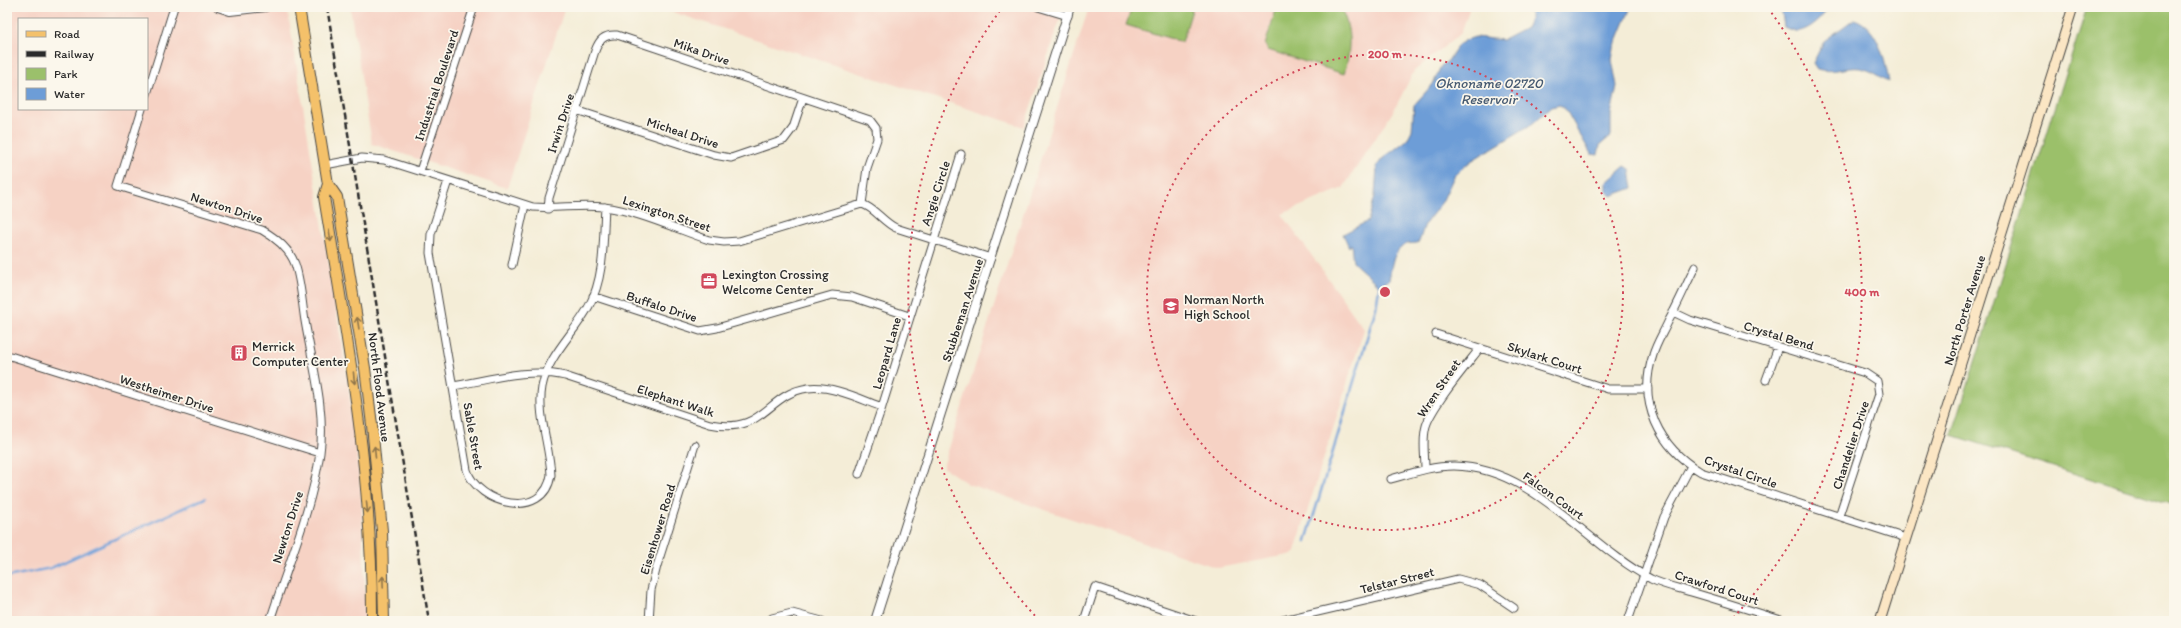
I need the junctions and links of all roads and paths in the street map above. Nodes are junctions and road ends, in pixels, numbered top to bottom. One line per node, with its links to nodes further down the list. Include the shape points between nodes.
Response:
1 (174, 7): 11 (street)
2 (218, 7): 3 (street, via 230,11)
3 (266, 7)
4 (299, 7): 16 (main road, North Flood Avenue)
5 (474, 7): 17 (street, Industrial Boulevard)
6 (1038, 7): 9 (street)
7 (1070, 7): 9 (street, Stubbeman Avenue)
8 (2073, 7): 48 (main road, North Porter Avenue)
9 (1068, 16): 25 (street, Stubbeman Avenue)
10 (597, 45): 12 (street, Mika Drive, via 605,36 617,35); 14 (street, Irwin Drive)
11 (148, 91)
12 (803, 98): 14 (street, Micheal Drive, via 787,138 777,144 726,158); 20 (street, Mika Drive, via 865,118 876,128 877,139 865,179)
13 (142, 110): 42 (street, Newton Drive, via 118,186 262,230 281,243 290,255 297,272 318,392 322,426)
14 (576, 110): 23 (street, Irwin Drive, via 549,198)
15 (960, 154): 24 (street, Angie Circle)
16 (325, 165): 17 (street, Lexington Street, via 362,158 376,159); 19 (main road, North Flood Avenue)
17 (420, 171): 18 (street, Lexington Street)
18 (448, 181): 21 (street, Lexington Street); 38 (street, Sable Street, via 431,234 430,253)
19 (328, 184): 54 (main road, North Flood Avenue, one-way to 54, via 324,197 353,370 359,426 369,532); 55 (main road, North Flood Avenue, one-way to 19, via 382,531 365,368 337,197)
20 (862, 204): 22 (street, Lexington Street, via 739,241 724,242 709,240); 24 (street, via 888,224)
21 (526, 205): 23 (street, Lexington Street); 26 (street)
22 (605, 207): 23 (street, Lexington Street); 28 (street, Sable Street, via 604,249)
23 (548, 209)
24 (933, 239): 25 (street); 30 (street, Leopard Lane)
25 (991, 258): 58 (street, Stubbeman Avenue)
26 (512, 265)
27 (1695, 267): 29 (street, Crystal Circle)
28 (593, 296): 30 (street, Buffalo Drive, via 700,331 832,295 852,297); 35 (street, Sable Street, via 582,317 556,352)
29 (1673, 312): 32 (street, Crystal Bend, via 1690,320); 39 (street, Crystal Circle, via 1653,354)
30 (909, 316): 40 (street, Leopard Lane)
31 (1436, 334): 33 (street, Skylark Court)
32 (1778, 347): 36 (street); 37 (street, Crystal Bend, via 1865,374)
33 (1480, 348): 39 (street, Skylark Court, via 1608,389); 44 (street, Wren Street, via 1426,425 1423,443)
34 (7, 355): 42 (street, Westheimer Drive)
35 (546, 372): 38 (street, Elephant Walk, via 525,373); 38 (street, Sable Street, via 541,396 551,463 550,480 541,496 522,503 506,502 487,495 472,482 467,470); 40 (street, Elephant Walk, via 710,424 728,427 751,422 790,395 808,388 829,390)
36 (1766, 380)
37 (1877, 381): 47 (street, Chandelier Drive, via 1879,394)
38 (453, 386)
39 (1648, 389): 43 (street, Crystal Circle, via 1651,411 1658,430 1671,449)
40 (882, 407): 45 (street, Leopard Lane)
41 (695, 445): 56 (street, Eisenhower Road, via 657,566 651,590)
42 (320, 453): 53 (street, Newton Drive, via 305,513)
43 (1691, 466): 47 (street, Crystal Circle, via 1709,475); 49 (street, via 1664,517)
44 (1426, 469): 46 (street, Falcon Court); 49 (street, Falcon Court, via 1453,466 1478,468 1512,480)
45 (860, 474)
46 (1391, 479)
47 (1839, 516): 48 (street, Crystal Circle)
48 (1906, 538): 64 (main road, North Porter Avenue)
49 (1644, 574): 62 (street); 63 (street, Crawford Court, via 1652,579)
50 (1514, 608): 52 (street, Telstar Street, via 1480,585 1458,579)
51 (772, 618): 57 (street, via 792,613)
52 (1302, 619): 61 (street, Telstar Street)
53 (270, 621)
54 (372, 621)
55 (384, 621)
56 (649, 621)
57 (822, 621)
58 (875, 621)
59 (1084, 621): 60 (street, via 1095,587)
60 (1196, 621)
61 (1279, 621)
62 (1628, 621)
63 (1784, 621)
64 (1880, 621)

